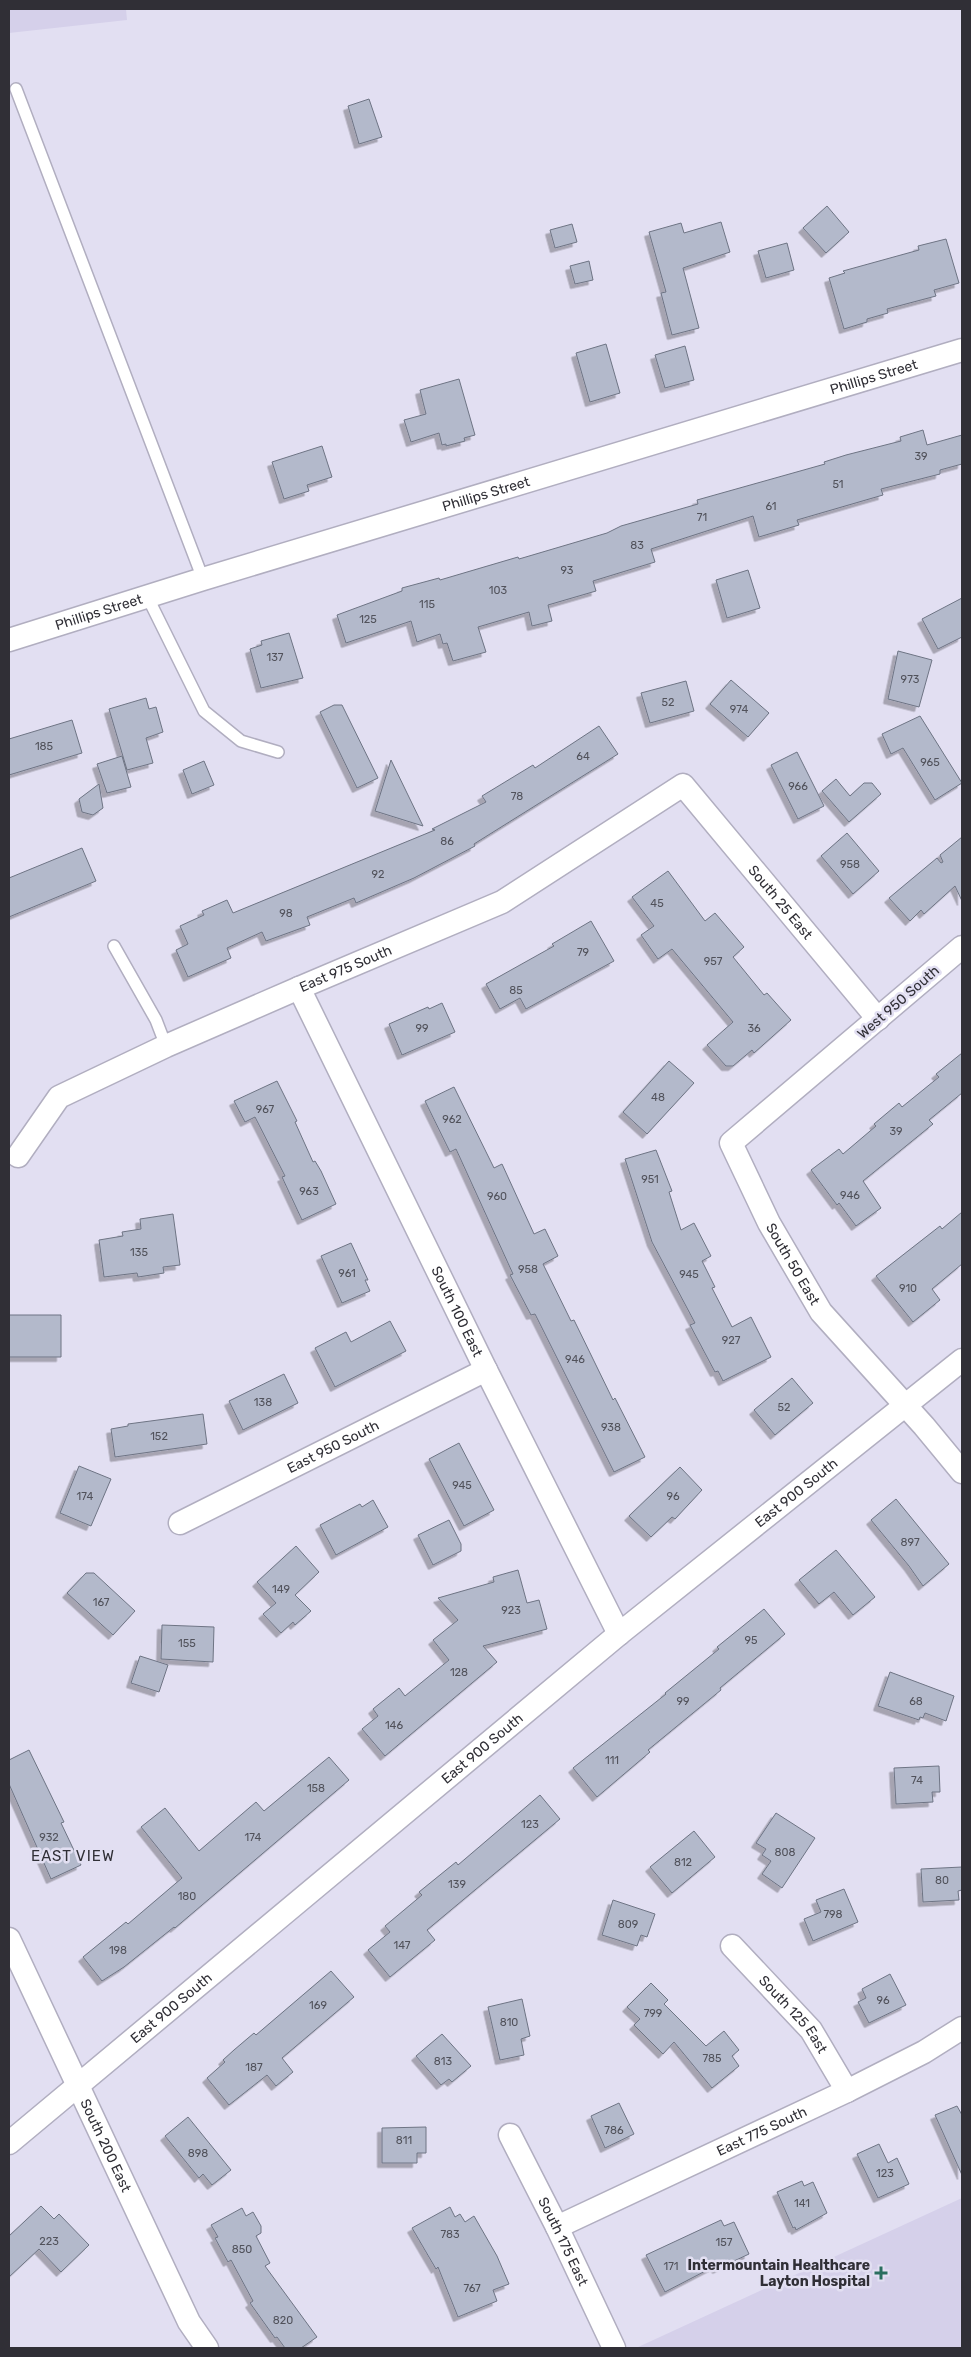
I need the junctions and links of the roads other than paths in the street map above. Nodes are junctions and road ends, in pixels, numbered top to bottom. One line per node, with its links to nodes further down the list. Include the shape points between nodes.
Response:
1 (16, 89): 3 (lane)
2 (962, 350): 3 (street, Phillips Street)
3 (203, 579): 4 (street, Phillips Street)
4 (146, 596): 5 (street, Phillips Street); 6 (lane, via 204,711 241,741)
5 (9, 640)
6 (278, 752)
7 (683, 785): 10 (street, East 975 South, via 502,902); 11 (street, South 25 East)
8 (114, 946): 12 (lane, via 156,1020)
9 (962, 947): 11 (street, West 950 South)
10 (299, 988): 12 (street, East 975 South); 16 (street, South 100 East)
11 (878, 1019): 13 (street, West 950 South)
12 (166, 1046): 14 (street, East 975 South, via 59,1097)
13 (833, 1058): 17 (street, South 50 East, via 731,1143 769,1223 821,1312)
14 (18, 1156)
15 (962, 1360): 17 (street, East 900 South)
16 (486, 1370): 19 (street, East 950 South); 20 (street, South 100 East)
17 (906, 1406): 18 (street, South 50 East); 20 (street, East 900 South)
18 (962, 1472)
19 (180, 1524)
20 (619, 1634): 24 (street, East 900 South)
21 (9, 1939): 24 (street, South 200 East)
22 (732, 1946): 25 (street, South 125 East, via 811,2030)
23 (962, 2028): 25 (street, East 775 South, via 924,2052)
24 (78, 2086): 27 (street, East 900 South); 29 (street, South 200 East, via 189,2322)
25 (847, 2090): 28 (street, East 775 South)
26 (510, 2135): 28 (street, South 175 East)
27 (9, 2143)
28 (557, 2227): 30 (street, South 175 East)
29 (207, 2348)
30 (614, 2348)

